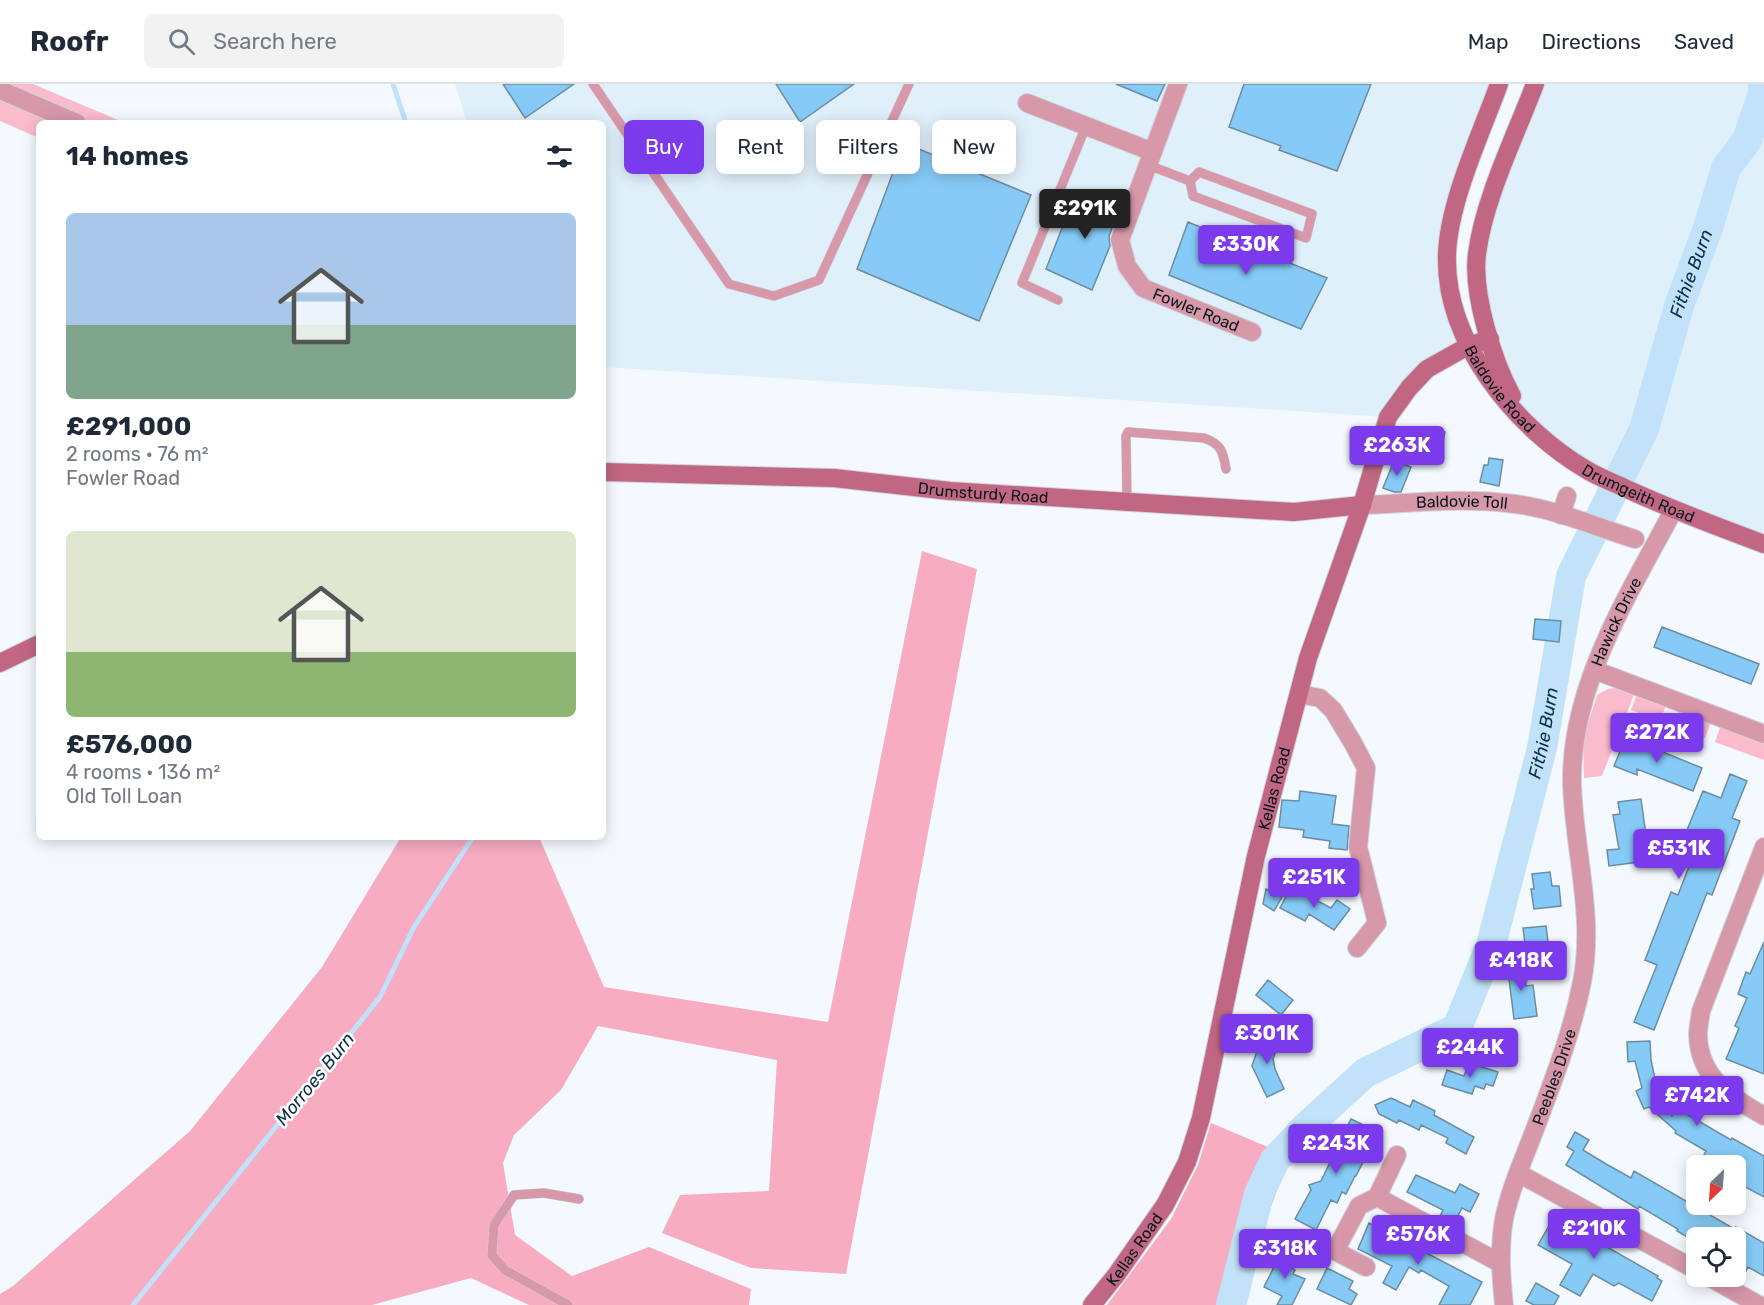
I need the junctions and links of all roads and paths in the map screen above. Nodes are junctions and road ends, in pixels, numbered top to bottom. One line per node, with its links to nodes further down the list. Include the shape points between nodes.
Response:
1 (593, 84): 2 (lane, via 729,284 774,296 819,280)
2 (909, 84)
3 (1178, 84): 10 (street, Fowler Road)
4 (1499, 84): 15 (main road, Baldovie Road, via 1463,183 1447,254 1451,297)
5 (1535, 84): 14 (main road, Baldovie Road, via 1491,198 1477,256 1479,291)
6 (0, 90): 8 (street)
7 (1027, 103): 9 (street)
8 (70, 120)
9 (1086, 126): 10 (street); 12 (lane, via 1022,283)
10 (1150, 158): 11 (lane); 13 (street, Fowler Road, via 1120,240 1126,266 1143,288)
11 (1190, 180): 11 (lane, via 1199,172 1312,214 1306,238 1193,196)
12 (1058, 300)
13 (1252, 332)
14 (1490, 339): 15 (main road, Kellas Road); 16 (main road, Baldovie Road, via 1506,385)
15 (1468, 346): 16 (main road, Baldovie Road, via 1491,382); 21 (main road, Kellas Road, via 1427,369 1388,417)
16 (1526, 421): 22 (main road, Drumgeith Road, via 1558,451 1589,471)
17 (1226, 469): 20 (lane, via 1223,450 1204,438 1128,432)
18 (606, 472): 20 (main road, Drumsturdy Road, via 834,478 950,491)
19 (1567, 496): 23 (street)
20 (1127, 501): 21 (main road, Drumsturdy Road, via 1294,512)
21 (1362, 506): 23 (street, Baldovie Toll, via 1473,500 1517,504); 29 (main road, Kellas Road, via 1308,657)
22 (1673, 511): 25 (main road, Drumgeith Road); 28 (street, Hawick Drive, via 1610,631)
23 (1562, 515): 24 (street, Baldovie Toll)
24 (1629, 537)
25 (1764, 544)
26 (36, 645): 27 (main road)
27 (0, 663)
28 (1594, 670): 30 (street, Hawick Drive); 35 (street, Peebles Drive, via 1574,738 1572,782 1585,897 1583,975 1576,1010)
29 (1299, 694): 32 (street, via 1320,698 1333,710 1366,768 1358,847 1377,923); 46 (main road, Kellas Road, via 1256,856 1191,1151 1165,1204)
30 (1764, 734)
31 (1764, 847): 33 (street, via 1701,1011 1698,1035 1703,1059 1715,1082 1734,1099)
32 (1357, 948)
33 (1764, 1116)
34 (1397, 1155): 36 (street)
35 (1518, 1173): 40 (street, Peebles Drive, via 1504,1219); 41 (street)
36 (1377, 1197): 39 (street, via 1359,1206); 40 (street)
37 (579, 1199): 45 (lane, via 544,1193 514,1195 495,1225 492,1255 506,1270)
38 (1304, 1244): 39 (street)
39 (1335, 1251): 42 (street)
40 (1500, 1263): 47 (street, Peebles Drive)
41 (1686, 1265)
42 (1366, 1267)
43 (1725, 1287): 44 (street)
44 (1749, 1302)
45 (568, 1305)
46 (1092, 1305)
47 (1504, 1305)

